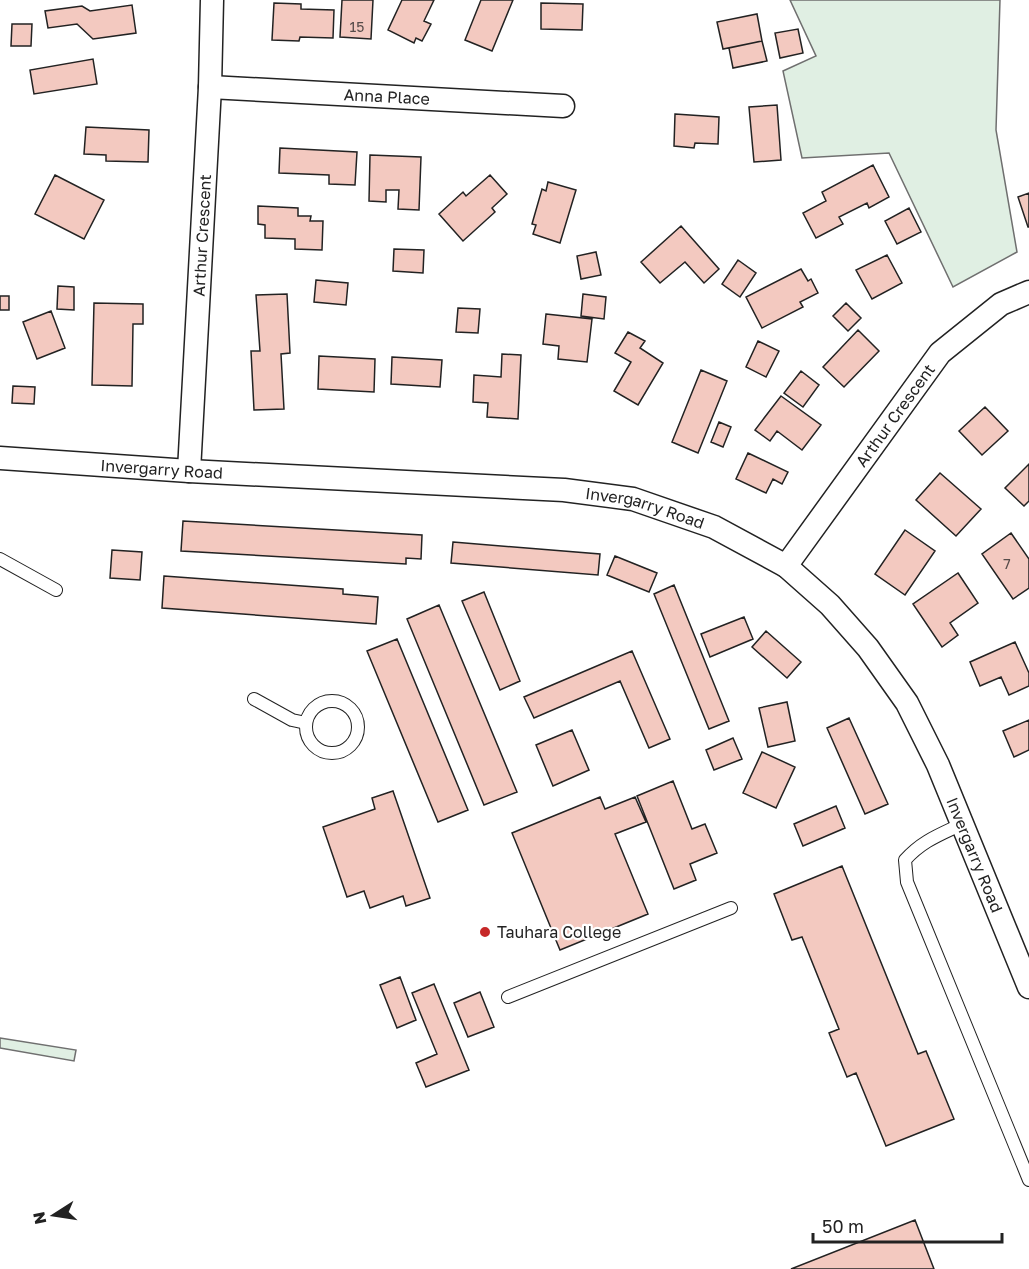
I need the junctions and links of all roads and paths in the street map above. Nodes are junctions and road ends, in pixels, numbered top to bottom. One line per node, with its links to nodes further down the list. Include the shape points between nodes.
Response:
1 (212, 0): 2 (street, Arthur Crescent)
2 (210, 87): 3 (street, Anna Place); 6 (street, Arthur Crescent)
3 (563, 106)
4 (1029, 292): 8 (street, Arthur Crescent, via 1001,304 940,353)
5 (0, 458): 6 (street, Invergarry Road)
6 (189, 471): 8 (street, Invergarry Road, via 564,490 633,499 714,527)
7 (0, 559): 9 (lane)
8 (786, 566): 12 (street, Invergarry Road, via 830,605 868,648 907,703)
9 (56, 590)
10 (254, 699): 11 (lane, via 292,720)
11 (306, 723): 11 (lane, via 314,708 330,700 338,701 353,710 358,735 347,749 331,754 315,747 306,732)
12 (962, 824): 14 (street, Invergarry Road); 16 (lane, via 921,843 912,852 905,860 907,882)
13 (731, 908): 15 (lane)
14 (1029, 987)
15 (508, 997)
16 (1029, 1180)

